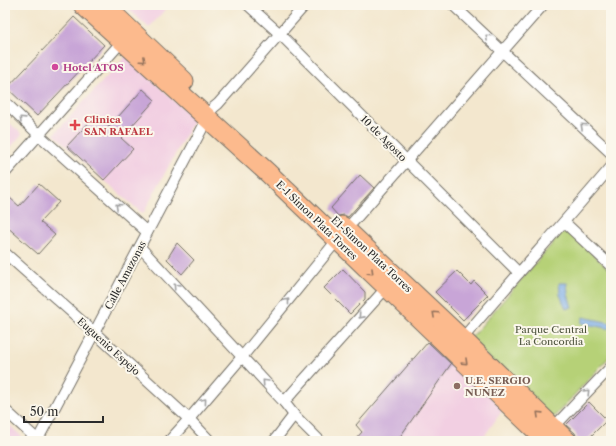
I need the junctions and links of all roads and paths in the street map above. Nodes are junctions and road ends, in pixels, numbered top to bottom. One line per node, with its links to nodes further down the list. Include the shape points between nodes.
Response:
1 (83, 5): 8 (highway)
2 (104, 5): 8 (highway, E1-Simon Plata Torres)
3 (248, 5): 7 (street, 10 de Agosto)
4 (305, 5): 7 (street, Calle Amazonas)
5 (453, 5): 9 (street, one-way to 5)
6 (543, 5): 9 (street)
7 (280, 34): 11 (street, Calle Amazonas); 14 (street, 10 de Agosto)
8 (127, 36): 11 (highway, E1-Simon Plata Torres); 12 (street)
9 (503, 52): 13 (street, one-way to 9); 14 (street)
10 (5, 102): 12 (street, one-way to 10)
11 (210, 113): 18 (street, Calle Amazonas); 19 (highway, E1-Simon Plata Torres)
12 (39, 135): 16 (street); 18 (street, one-way to 12)
13 (611, 153)
14 (407, 161): 19 (street); 23 (street, 10 de Agosto)
15 (611, 167): 17 (street)
16 (5, 173)
17 (564, 222): 22 (street); 23 (street)
18 (147, 232): 20 (street, Calle Amazonas)
19 (342, 235): 24 (highway, E-1 Simon Plata Torres, one-way to 24); 26 (highway, E1-Simon Plata Torres, one-way to 19); 27 (street, one-way to 19)
20 (140, 247): 25 (street, Calle Amazonas); 27 (street, one-way to 20)
21 (5, 253): 25 (street, Euguenio Espejo)
22 (611, 266)
23 (518, 273): 26 (street)
24 (386, 287): 29 (street, one-way to 29); 33 (highway, E-1 Simon Plata Torres, one-way to 33)
25 (95, 333): 32 (street, Euguenio Espejo); 34 (street, Calle Amazonas)
26 (462, 339): 33 (highway, E1-Simon Plata Torres, one-way to 26)
27 (242, 357): 29 (street, one-way to 27); 32 (street, one-way to 27)
28 (611, 367): 33 (street, one-way to 28)
29 (284, 402): 31 (street)
30 (5, 410): 34 (street)
31 (294, 415): 37 (street); 38 (street)
32 (189, 419): 35 (street); 36 (street, Euguenio Espejo)
33 (546, 437): 39 (highway, E1-Simon Plata Torres)
34 (38, 441)
35 (169, 441)
36 (210, 441)
37 (274, 441)
38 (320, 441)
39 (567, 441)

